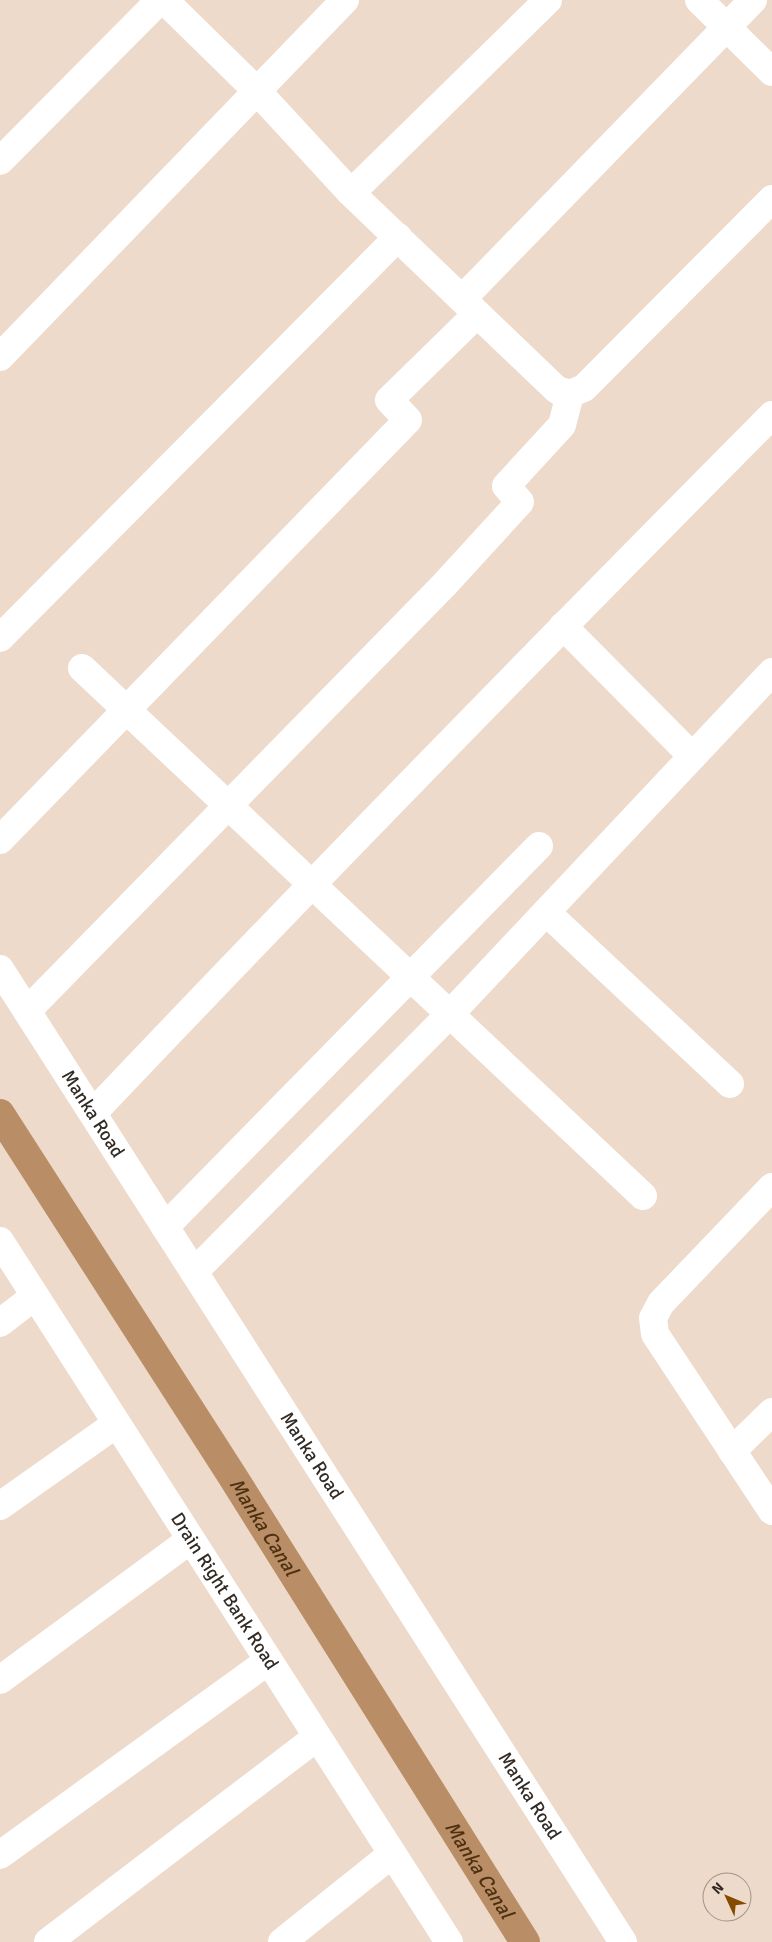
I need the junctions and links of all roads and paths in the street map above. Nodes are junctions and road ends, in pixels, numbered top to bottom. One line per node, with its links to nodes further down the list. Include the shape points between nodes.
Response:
1 (160, 0): 10 (street)
2 (164, 0): 9 (street)
3 (345, 0): 9 (street)
4 (548, 0): 11 (street)
5 (699, 0): 7 (street)
6 (753, 0): 7 (street)
7 (727, 27): 8 (street); 14 (street)
8 (772, 72)
9 (257, 91): 11 (street); 15 (street)
10 (0, 161)
11 (351, 193): 13 (street)
12 (772, 199): 16 (street, via 584,388)
13 (398, 237): 14 (street); 19 (street)
14 (470, 307): 16 (street, via 557,390); 22 (street, via 389,400 408,420)
15 (0, 357)
16 (570, 394): 24 (street, via 562,425 506,486 520,502)
17 (772, 415): 18 (street)
18 (563, 626): 23 (street); 27 (street)
19 (0, 638)
20 (82, 668): 22 (street)
21 (772, 672): 23 (street)
22 (128, 711): 24 (street); 25 (street)
23 (692, 756): 28 (street)
24 (229, 806): 27 (street); 31 (street)
25 (0, 840)
26 (539, 846): 30 (street)
27 (312, 884): 30 (street); 34 (street)
28 (546, 912): 32 (street); 33 (street)
29 (0, 969): 31 (street, Manka Road)
30 (411, 977): 32 (street); 37 (street)
31 (27, 1011): 34 (street, Manka Road)
32 (450, 1014): 36 (street); 39 (street)
33 (730, 1084)
34 (92, 1113): 37 (street, Manka Road)
35 (772, 1187): 44 (street, via 661,1303 653,1318 655,1334)
36 (643, 1196)
37 (165, 1227): 39 (street, Manka Road)
38 (0, 1240): 40 (street, Drain Right Bank Road)
39 (194, 1272): 56 (street, Manka Road)
40 (35, 1296): 41 (street); 43 (street, Drain Right Bank Road)
41 (0, 1323)
42 (772, 1412): 44 (street)
43 (116, 1424): 45 (street); 47 (street, Drain Right Bank Road)
44 (732, 1451): 46 (street)
45 (0, 1506)
46 (772, 1512)
47 (190, 1540): 48 (street, Drain Right Bank Road); 49 (street)
48 (268, 1662): 50 (street, Drain Right Bank Road); 52 (street)
49 (0, 1680)
50 (317, 1737): 51 (street, Drain Right Bank Road); 53 (street)
51 (392, 1854): 54 (street); 55 (street, Drain Right Bank Road)
52 (0, 1855)
53 (48, 1942)
54 (282, 1942)
55 (449, 1942)
56 (623, 1942)

